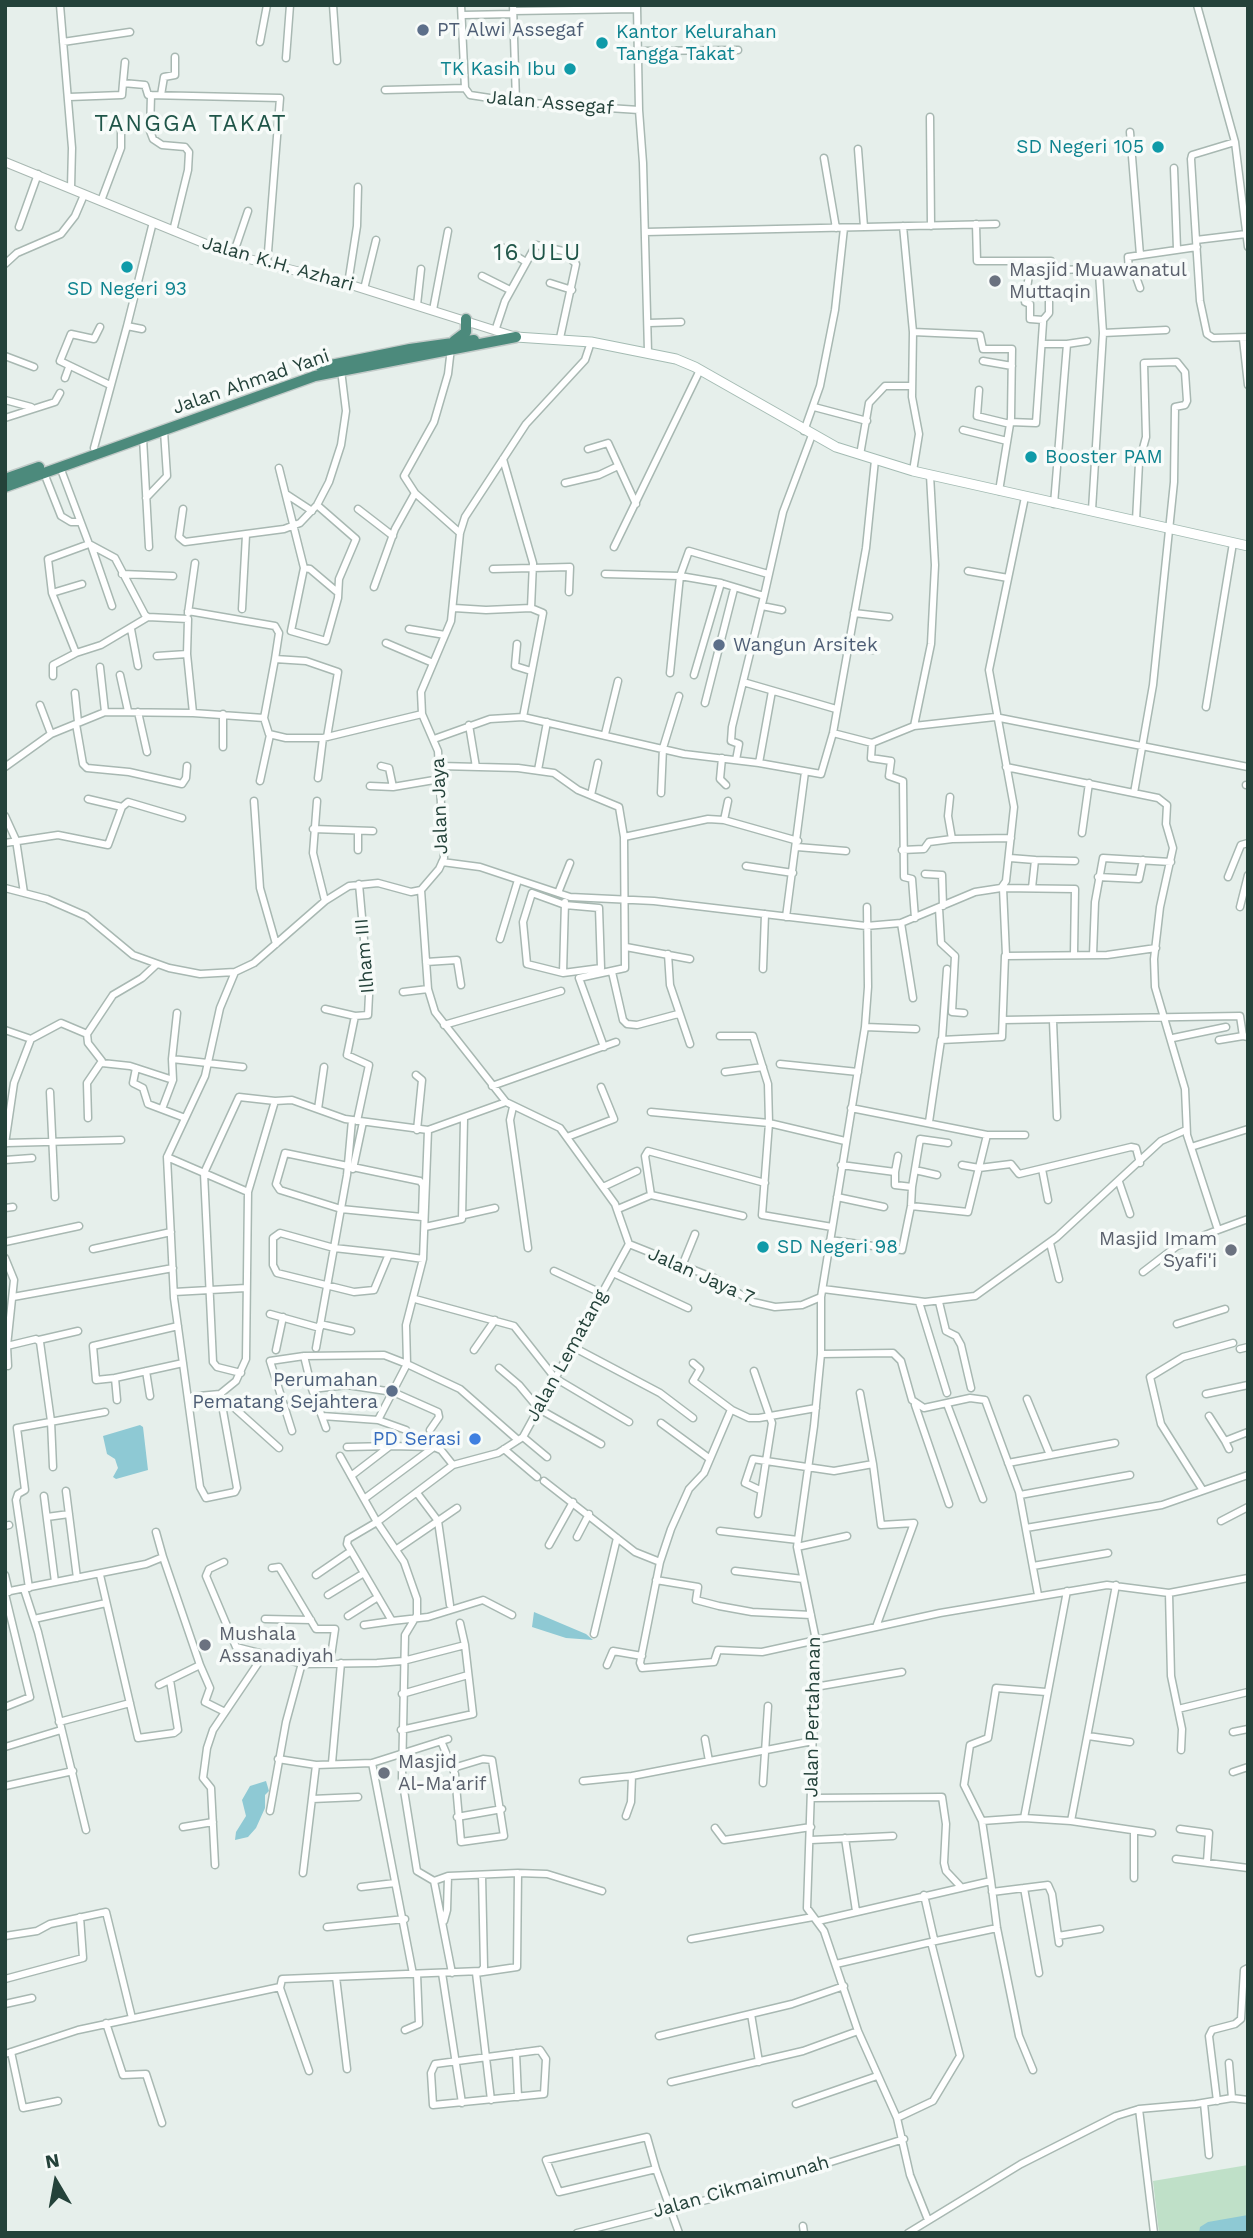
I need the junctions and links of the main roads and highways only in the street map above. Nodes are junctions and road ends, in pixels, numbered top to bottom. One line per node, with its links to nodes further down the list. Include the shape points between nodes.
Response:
1 (466, 319): 3 (highway, via 466,332)
2 (516, 337): 3 (highway, Jalan Ahmad Yani); 6 (main road, Jalan Ahmad Yani, via 580,340 648,352 701,370 808,433 874,460)
3 (451, 347): 4 (highway, Jalan Ahmad Yani, via 340,361); 5 (highway, Jalan Ahmad Yani, via 341,369)
4 (5, 479)
5 (5, 487)
6 (1248, 546)

